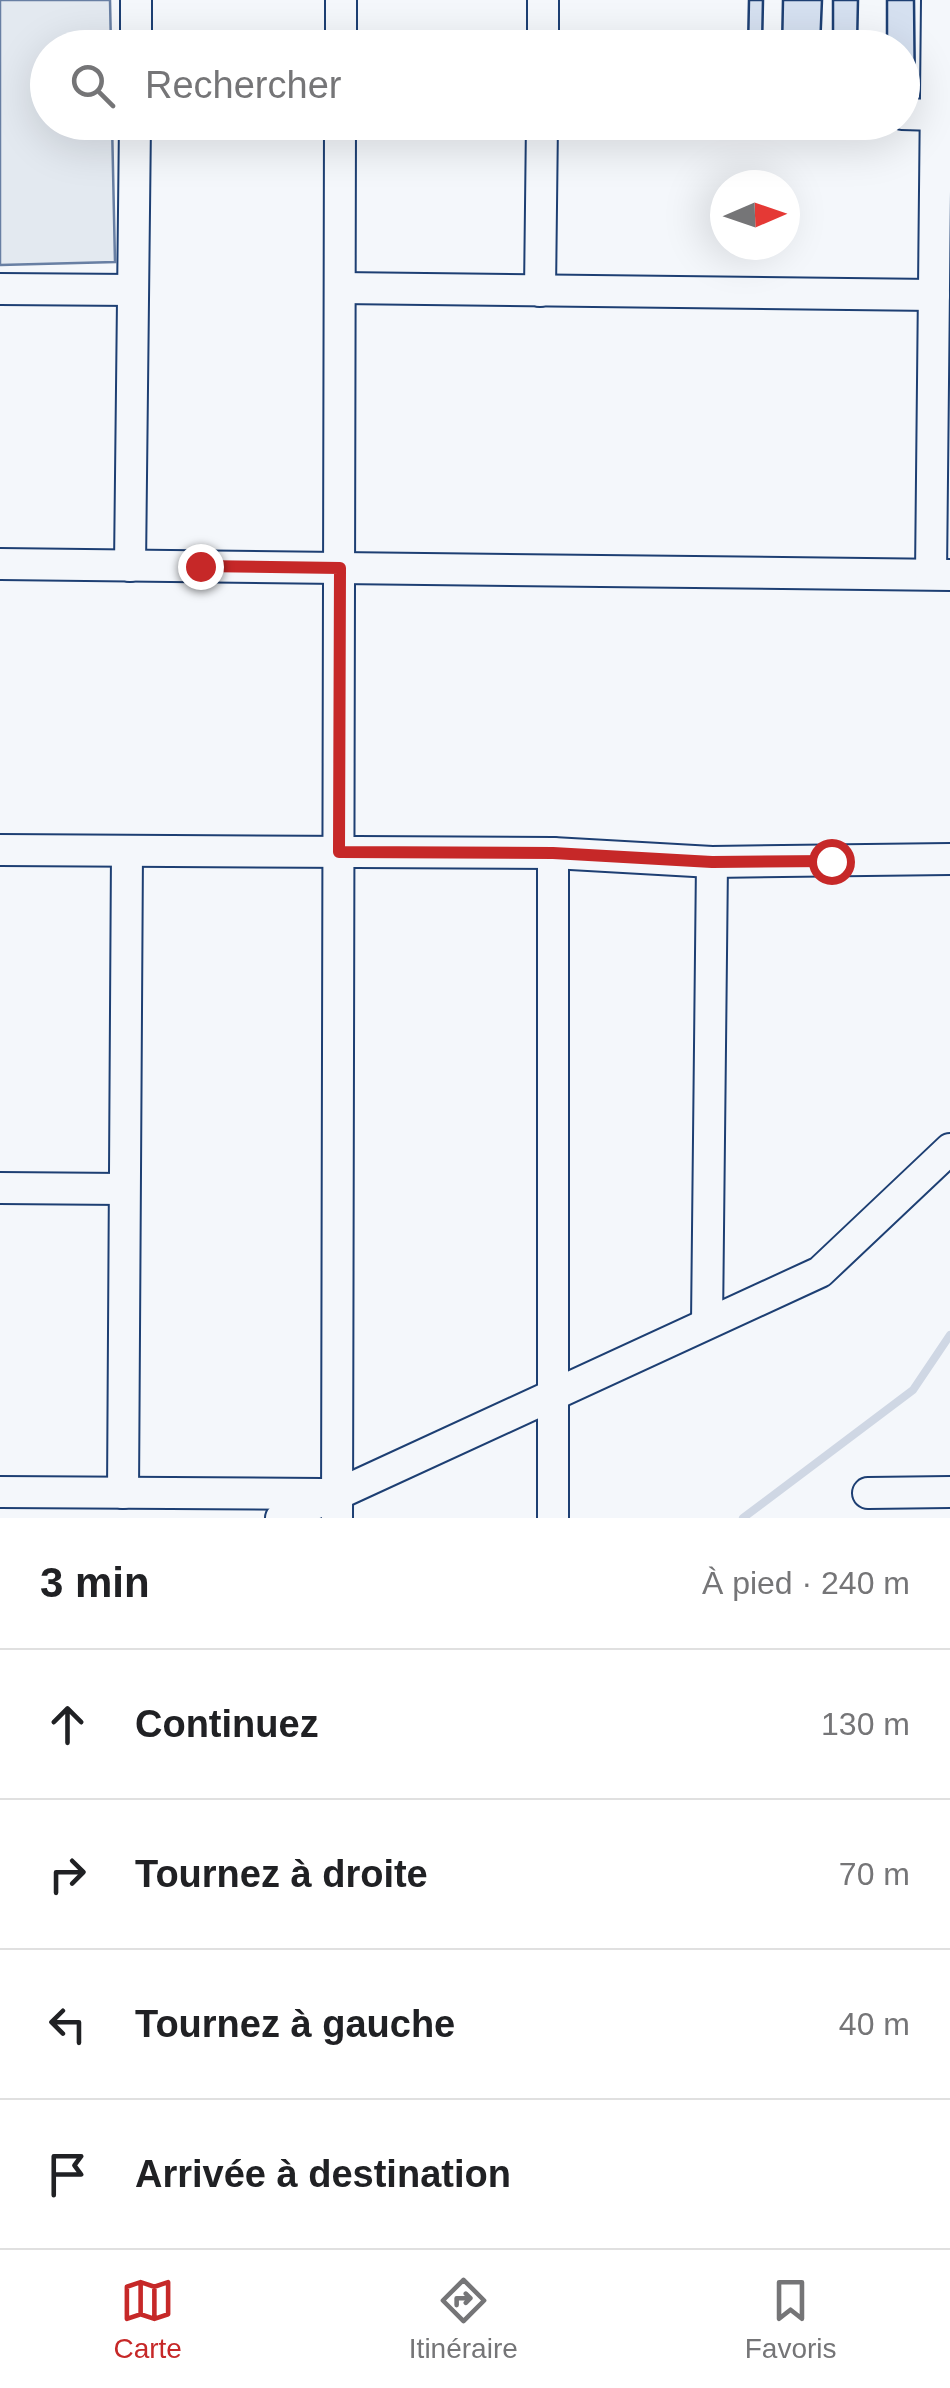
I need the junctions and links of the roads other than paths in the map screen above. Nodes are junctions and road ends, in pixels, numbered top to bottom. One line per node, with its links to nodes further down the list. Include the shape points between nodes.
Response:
1 (136, 0): 5 (street)
2 (341, 0): 6 (street)
3 (543, 0): 7 (street)
4 (937, 0): 9 (street)
5 (136, 30)
6 (340, 30)
7 (542, 30)
8 (920, 115): 9 (street)
9 (936, 115): 17 (street)
10 (135, 140): 15 (street)
11 (340, 140): 13 (street)
12 (542, 140): 16 (street)
13 (340, 288): 16 (street); 20 (street)
14 (0, 289): 15 (street)
15 (133, 290): 19 (street)
16 (540, 292): 17 (street)
17 (934, 295): 21 (street)
18 (0, 564): 19 (street)
19 (130, 566): 20 (street)
20 (340, 568): 21 (street); 24 (street)
21 (941, 575)
22 (0, 850): 23 (street)
23 (127, 851): 24 (street); 30 (street)
24 (339, 852): 25 (street); 37 (street)
25 (553, 853): 27 (street); 32 (street)
26 (950, 860): 27 (street)
27 (712, 862): 31 (street)
28 (950, 1149): 31 (street, via 820,1272)
29 (0, 1188): 30 (street)
30 (124, 1188): 36 (street)
31 (708, 1323): 32 (street)
32 (553, 1396): 37 (street); 39 (street)
33 (0, 1492): 36 (street)
34 (868, 1492): 35 (street)
35 (950, 1492)
36 (122, 1493): 37 (street)
37 (338, 1506): 38 (street)
38 (280, 1518)
39 (553, 1518)

